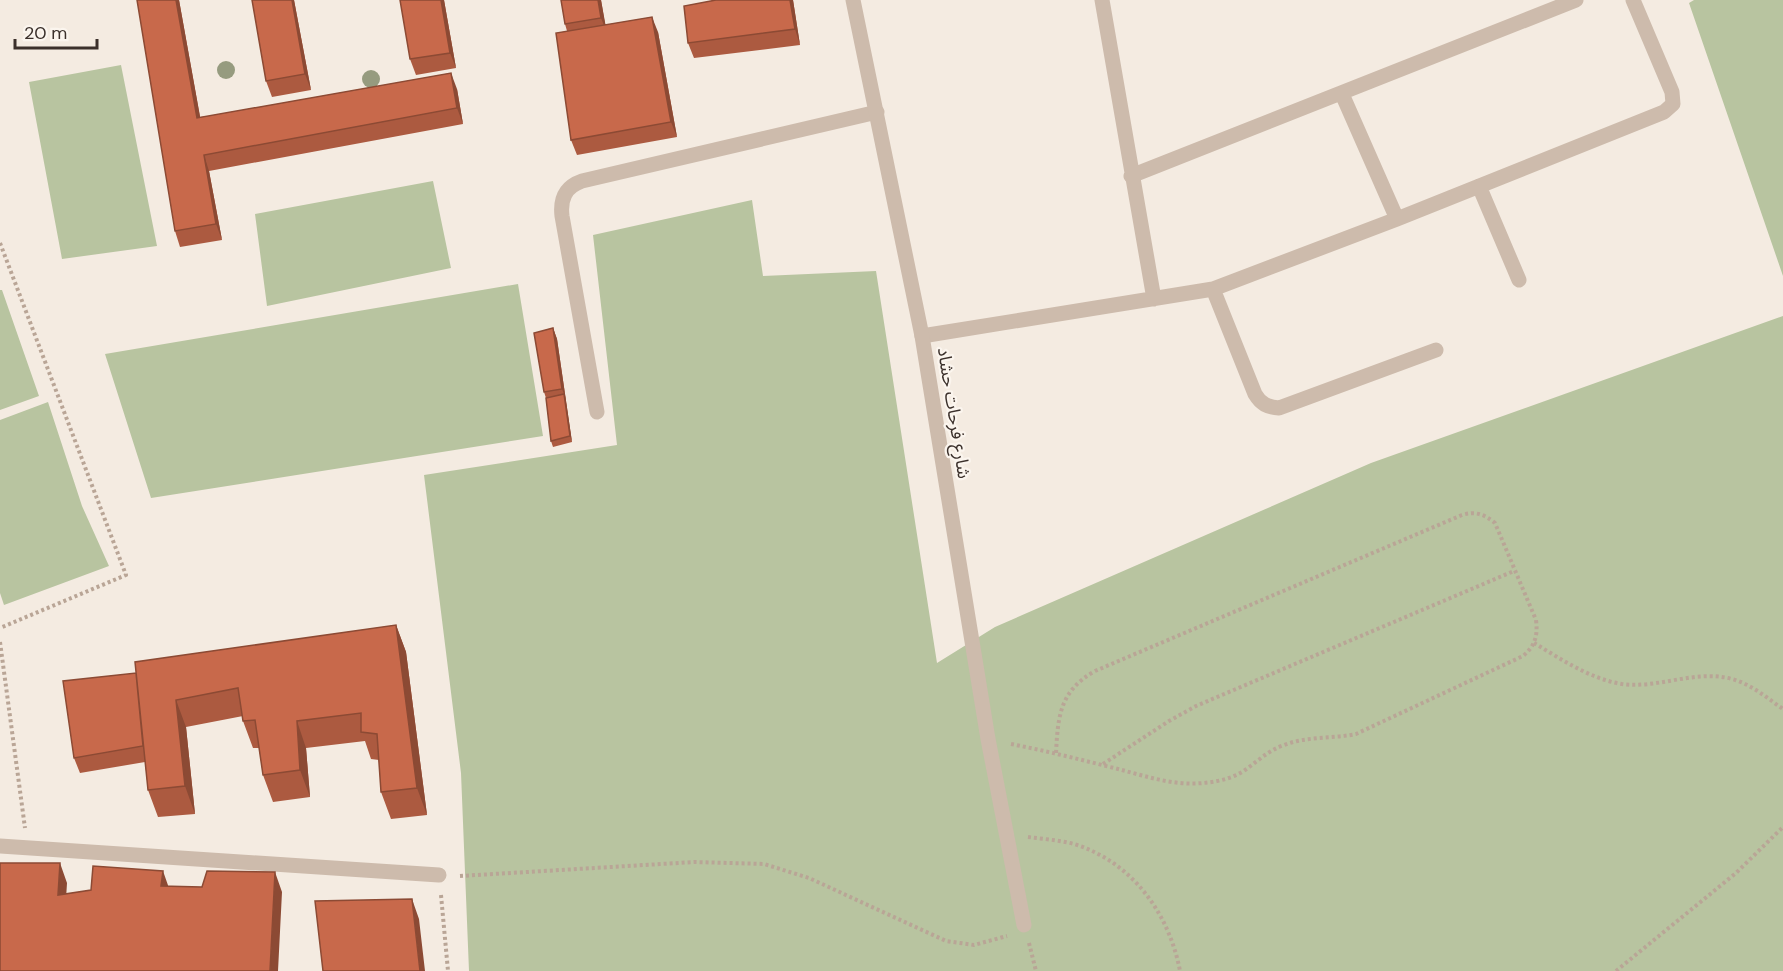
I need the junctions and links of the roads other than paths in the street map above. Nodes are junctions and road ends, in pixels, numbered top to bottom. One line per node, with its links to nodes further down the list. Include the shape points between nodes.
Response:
1 (853, 0): 6 (street, شارع فرحات حشاد)
2 (1102, 0): 7 (street)
3 (1576, 0): 5 (street)
4 (1634, 0): 8 (street, via 1672,92 1669,109)
5 (1342, 94): 7 (street); 9 (street)
6 (877, 112): 13 (street, شارع فرحات حشاد); 15 (street, via 582,181 567,190 562,216)
7 (1131, 176): 12 (street)
8 (1479, 186): 9 (street); 10 (street)
9 (1397, 219): 11 (street)
10 (1519, 280)
11 (1213, 289): 12 (street); 14 (street, via 1255,394 1269,408 1279,408)
12 (1154, 299): 13 (street)
13 (922, 336): 18 (street, شارع فرحات حشاد, via 988,739)
14 (1436, 350)
15 (597, 412)
16 (0, 846): 17 (street)
17 (440, 875)
18 (1024, 926)

